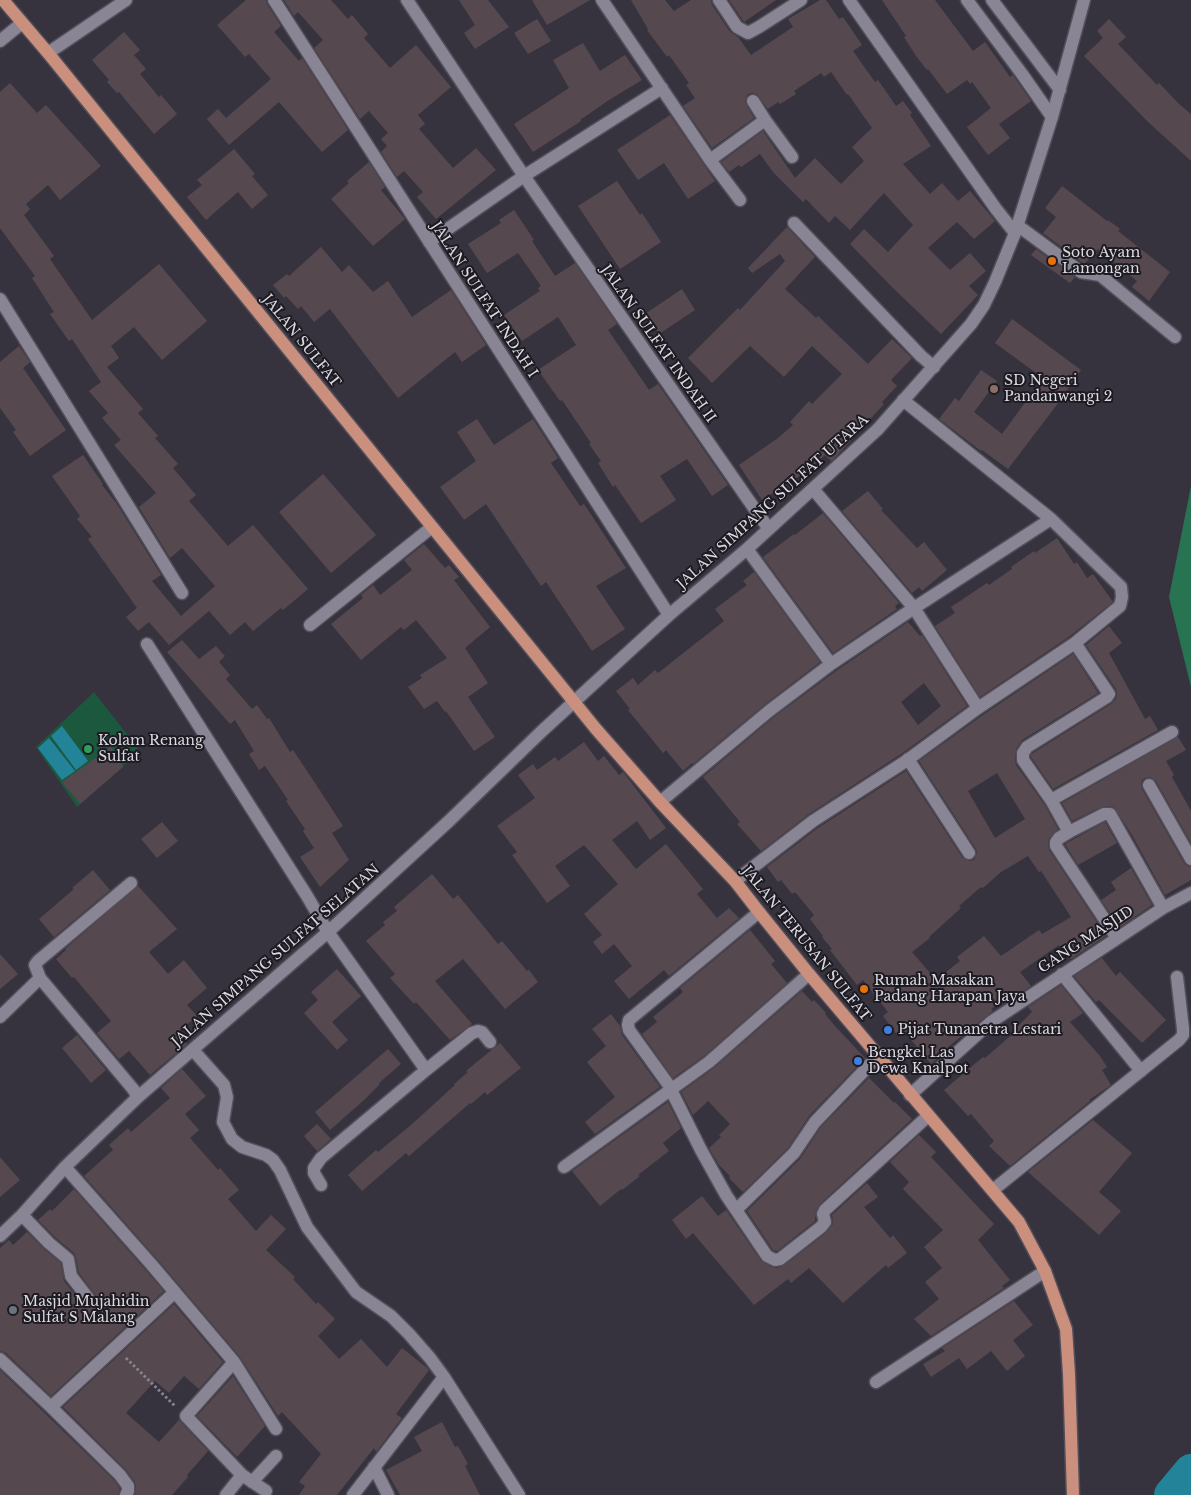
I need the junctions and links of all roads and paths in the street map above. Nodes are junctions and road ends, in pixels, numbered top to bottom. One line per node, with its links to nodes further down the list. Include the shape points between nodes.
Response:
1 (3, 0): 12 (main road, JALAN SULFAT)
2 (126, 0): 14 (street)
3 (274, 0): 26 (street, JALAN SULFAT INDAH I)
4 (407, 0): 22 (street, JALAN SULFAT INDAH II)
5 (602, 0): 15 (street)
6 (719, 0): 7 (street, via 737,27 748,33)
7 (801, 0)
8 (849, 0): 25 (street, via 996,209)
9 (967, 0): 18 (street)
10 (992, 0): 16 (street)
11 (1084, 0): 16 (street, JALAN SIMPANG SULFAT UTARA)
12 (22, 23): 13 (street); 14 (main road, JALAN SULFAT)
13 (0, 41)
14 (48, 53): 33 (main road, JALAN SULFAT)
15 (662, 88): 21 (street); 22 (street)
16 (1060, 90): 18 (street, JALAN SIMPANG SULFAT UTARA)
17 (753, 101): 19 (street)
18 (1052, 117): 25 (street, JALAN SIMPANG SULFAT UTARA)
19 (765, 120): 20 (street); 21 (street)
20 (792, 157)
21 (710, 160): 23 (street)
22 (524, 176): 26 (street); 34 (street, JALAN SULFAT INDAH II)
23 (740, 200)
24 (794, 222): 29 (street)
25 (1016, 229): 28 (street, via 1081,272 1100,275); 29 (street, JALAN SIMPANG SULFAT UTARA, via 984,305)
26 (429, 242): 38 (street, JALAN SULFAT INDAH I)
27 (0, 299): 36 (street)
28 (1175, 337)
29 (934, 367): 30 (street, JALAN SIMPANG SULFAT UTARA)
30 (903, 400): 31 (street, JALAN SIMPANG SULFAT UTARA, via 878,429); 32 (street)
31 (813, 489): 34 (street, JALAN SIMPANG SULFAT UTARA); 37 (street)
32 (1051, 519): 37 (street); 40 (street, via 1121,587 1120,606)
33 (432, 526): 39 (street); 43 (main road, JALAN SULFAT)
34 (769, 528): 35 (street, JALAN SIMPANG SULFAT UTARA)
35 (747, 549): 38 (street, JALAN SIMPANG SULFAT UTARA); 42 (street)
36 (182, 593)
37 (914, 608): 42 (street); 44 (street)
38 (669, 615): 43 (street, JALAN SIMPANG SULFAT UTARA)
39 (310, 625)
40 (1075, 643): 44 (street); 48 (street, via 1109,694 1027,747 1023,753 1023,760)
41 (147, 644): 58 (street)
42 (832, 664): 49 (street, via 769,711)
43 (575, 702): 49 (main road, JALAN TERUSAN SULFAT); 58 (street, JALAN SIMPANG SULFAT SELATAN)
44 (978, 708): 46 (street)
45 (1172, 732): 48 (street)
46 (908, 759): 51 (street); 53 (street, via 813,821)
47 (1149, 785): 52 (street)
48 (1051, 800): 50 (street)
49 (660, 802): 53 (main road, JALAN TERUSAN SULFAT)
50 (1069, 832): 56 (street, via 1110,814); 59 (street, via 1059,838 1056,846)
51 (969, 853)
52 (1191, 859)
53 (735, 881): 57 (main road, JALAN TERUSAN SULFAT)
54 (131, 883): 63 (street, via 38,961 35,965)
55 (1191, 893): 56 (street, GANG MASJID)
56 (1162, 908): 59 (street, GANG MASJID)
57 (759, 912): 60 (main road, JALAN TERUSAN SULFAT); 70 (street, via 629,1020 629,1030)
58 (328, 932): 66 (street, JALAN SIMPANG SULFAT SELATAN); 68 (street)
59 (1117, 938): 61 (street, GANG MASJID)
60 (809, 974): 67 (main road, JALAN TERUSAN SULFAT); 70 (street, via 709,1062)
61 (1062, 974): 69 (street); 71 (street, GANG MASJID, via 991,1022)
62 (1176, 977): 69 (street, via 1183,1035)
63 (40, 978): 64 (street); 72 (street)
64 (0, 1017)
65 (490, 1042): 68 (street, via 482,1032 472,1033)
66 (193, 1050): 72 (street, JALAN SIMPANG SULFAT SELATAN); 87 (street, via 224,1085 227,1097 223,1122 232,1139 242,1147 273,1160 307,1227 356,1292 391,1316)
67 (879, 1055): 71 (main road, JALAN TERUSAN SULFAT); 78 (street, via 815,1122 794,1153)
68 (426, 1070): 76 (street, via 321,1158 314,1173)
69 (1141, 1071): 77 (street)
70 (670, 1090): 75 (street); 78 (street)
71 (910, 1095): 73 (main road, JALAN TERUSAN SULFAT)
72 (138, 1097): 74 (street, JALAN SIMPANG SULFAT SELATAN)
73 (928, 1116): 77 (main road, JALAN TERUSAN SULFAT); 78 (street, via 825,1210 825,1222 821,1227 780,1259 767,1256)
74 (65, 1167): 79 (street, JALAN SIMPANG SULFAT SELATAN); 82 (street)
75 (564, 1167)
76 (321, 1185)
77 (993, 1190): 81 (main road, JALAN TERUSAN SULFAT, via 1019,1222)
78 (736, 1210)
79 (22, 1215): 80 (street, JALAN SIMPANG SULFAT SELATAN); 83 (street, via 68,1259 71,1276)
80 (0, 1236)
81 (1045, 1271): 88 (street); 101 (main road, JALAN TERUSAN SULFAT, via 1066,1329)
82 (175, 1292): 84 (street); 86 (street)
83 (88, 1298)
84 (115, 1347): 89 (street); 90 (path)
85 (0, 1359): 89 (street)
86 (234, 1362): 90 (street); 91 (street)
87 (444, 1377): 93 (street); 100 (street)
88 (876, 1382)
89 (51, 1407): 96 (street, via 125,1481 128,1486)
90 (186, 1416): 94 (street)
91 (276, 1429)
92 (276, 1456): 94 (street)
93 (374, 1467): 98 (street); 99 (street)
94 (247, 1478): 95 (street); 97 (street)
95 (266, 1491)
96 (126, 1495)
97 (226, 1495)
98 (353, 1495)
99 (388, 1495)
100 (519, 1495)
101 (1073, 1495)

